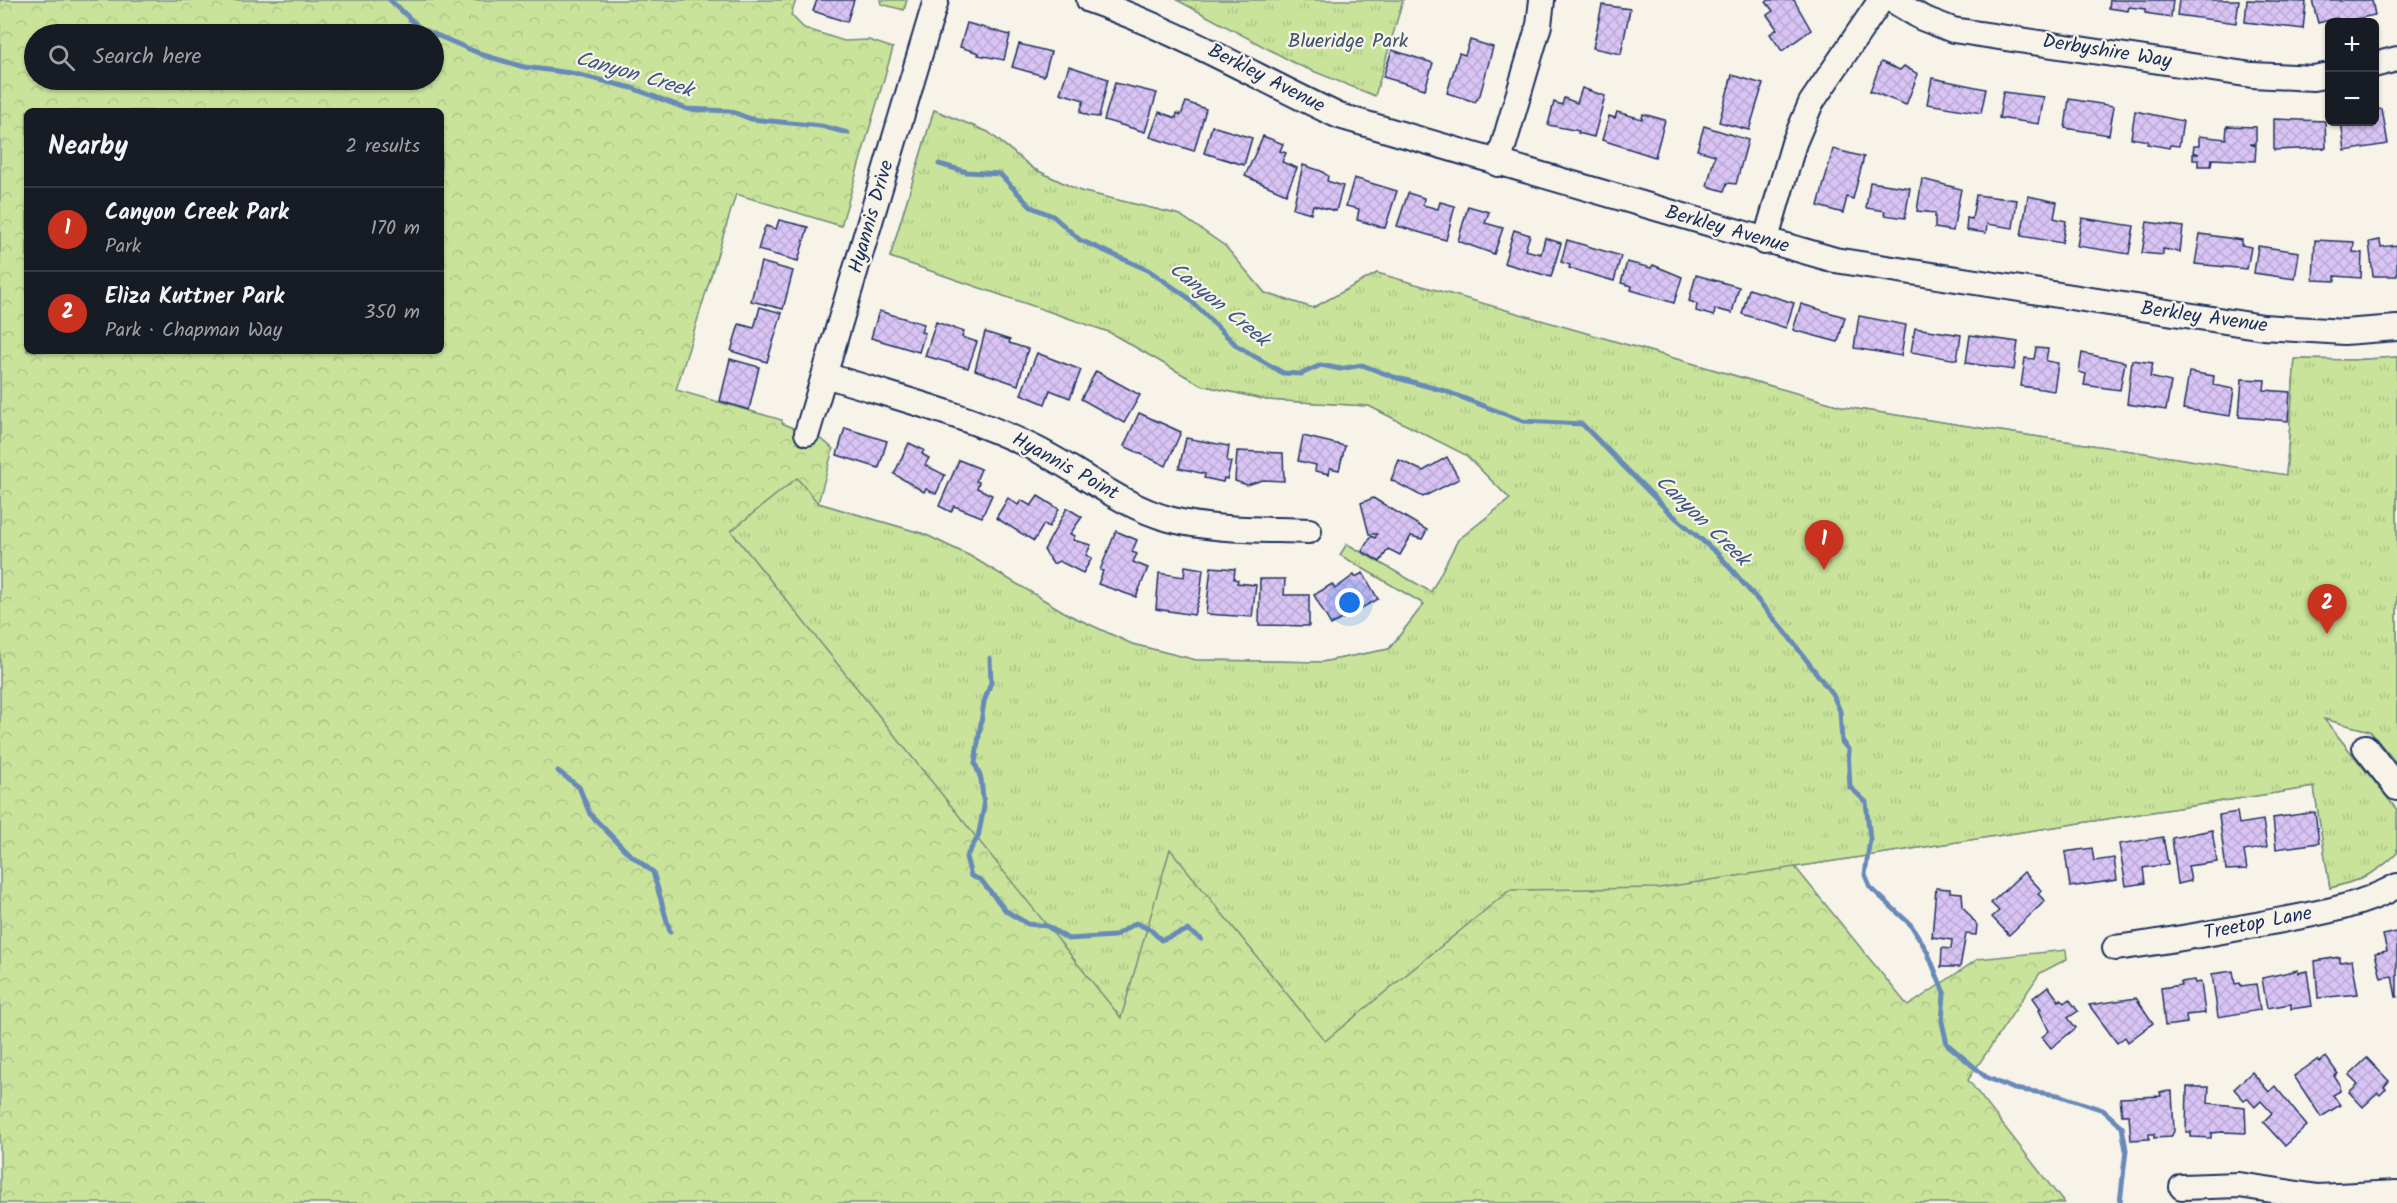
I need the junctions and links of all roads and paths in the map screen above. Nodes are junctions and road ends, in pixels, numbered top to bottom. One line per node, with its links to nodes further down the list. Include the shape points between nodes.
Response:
1 (936, 0): 12 (street, Hyannis Drive)
2 (1089, 0): 9 (street, Berkley Avenue, via 1149,21 1339,116)
3 (1542, 0): 9 (street, via 1539,25)
4 (1881, 0): 10 (street, via 1810,103)
5 (1892, 0): 8 (street, Derbyshire Way, via 1953,30 2252,75)
6 (2397, 59): 7 (street)
7 (2379, 64)
8 (2325, 76)
9 (1498, 164): 10 (street, Berkley Avenue)
10 (1765, 242): 11 (street, Berkley Avenue, via 1907,273 2263,327 2344,332)
11 (2397, 328)
12 (825, 375): 13 (street, Hyannis Drive); 14 (street, Hyannis Point, via 998,430 1135,507 1169,519 1205,526)
13 (807, 433)
14 (1309, 531)
15 (2365, 747): 16 (street)
16 (2397, 788)
17 (2397, 886): 18 (street, Treetop Lane, via 2379,896 2323,912)
18 (2115, 948)
19 (2182, 1187): 20 (street, via 2239,1185 2318,1197)
20 (2397, 1193)

